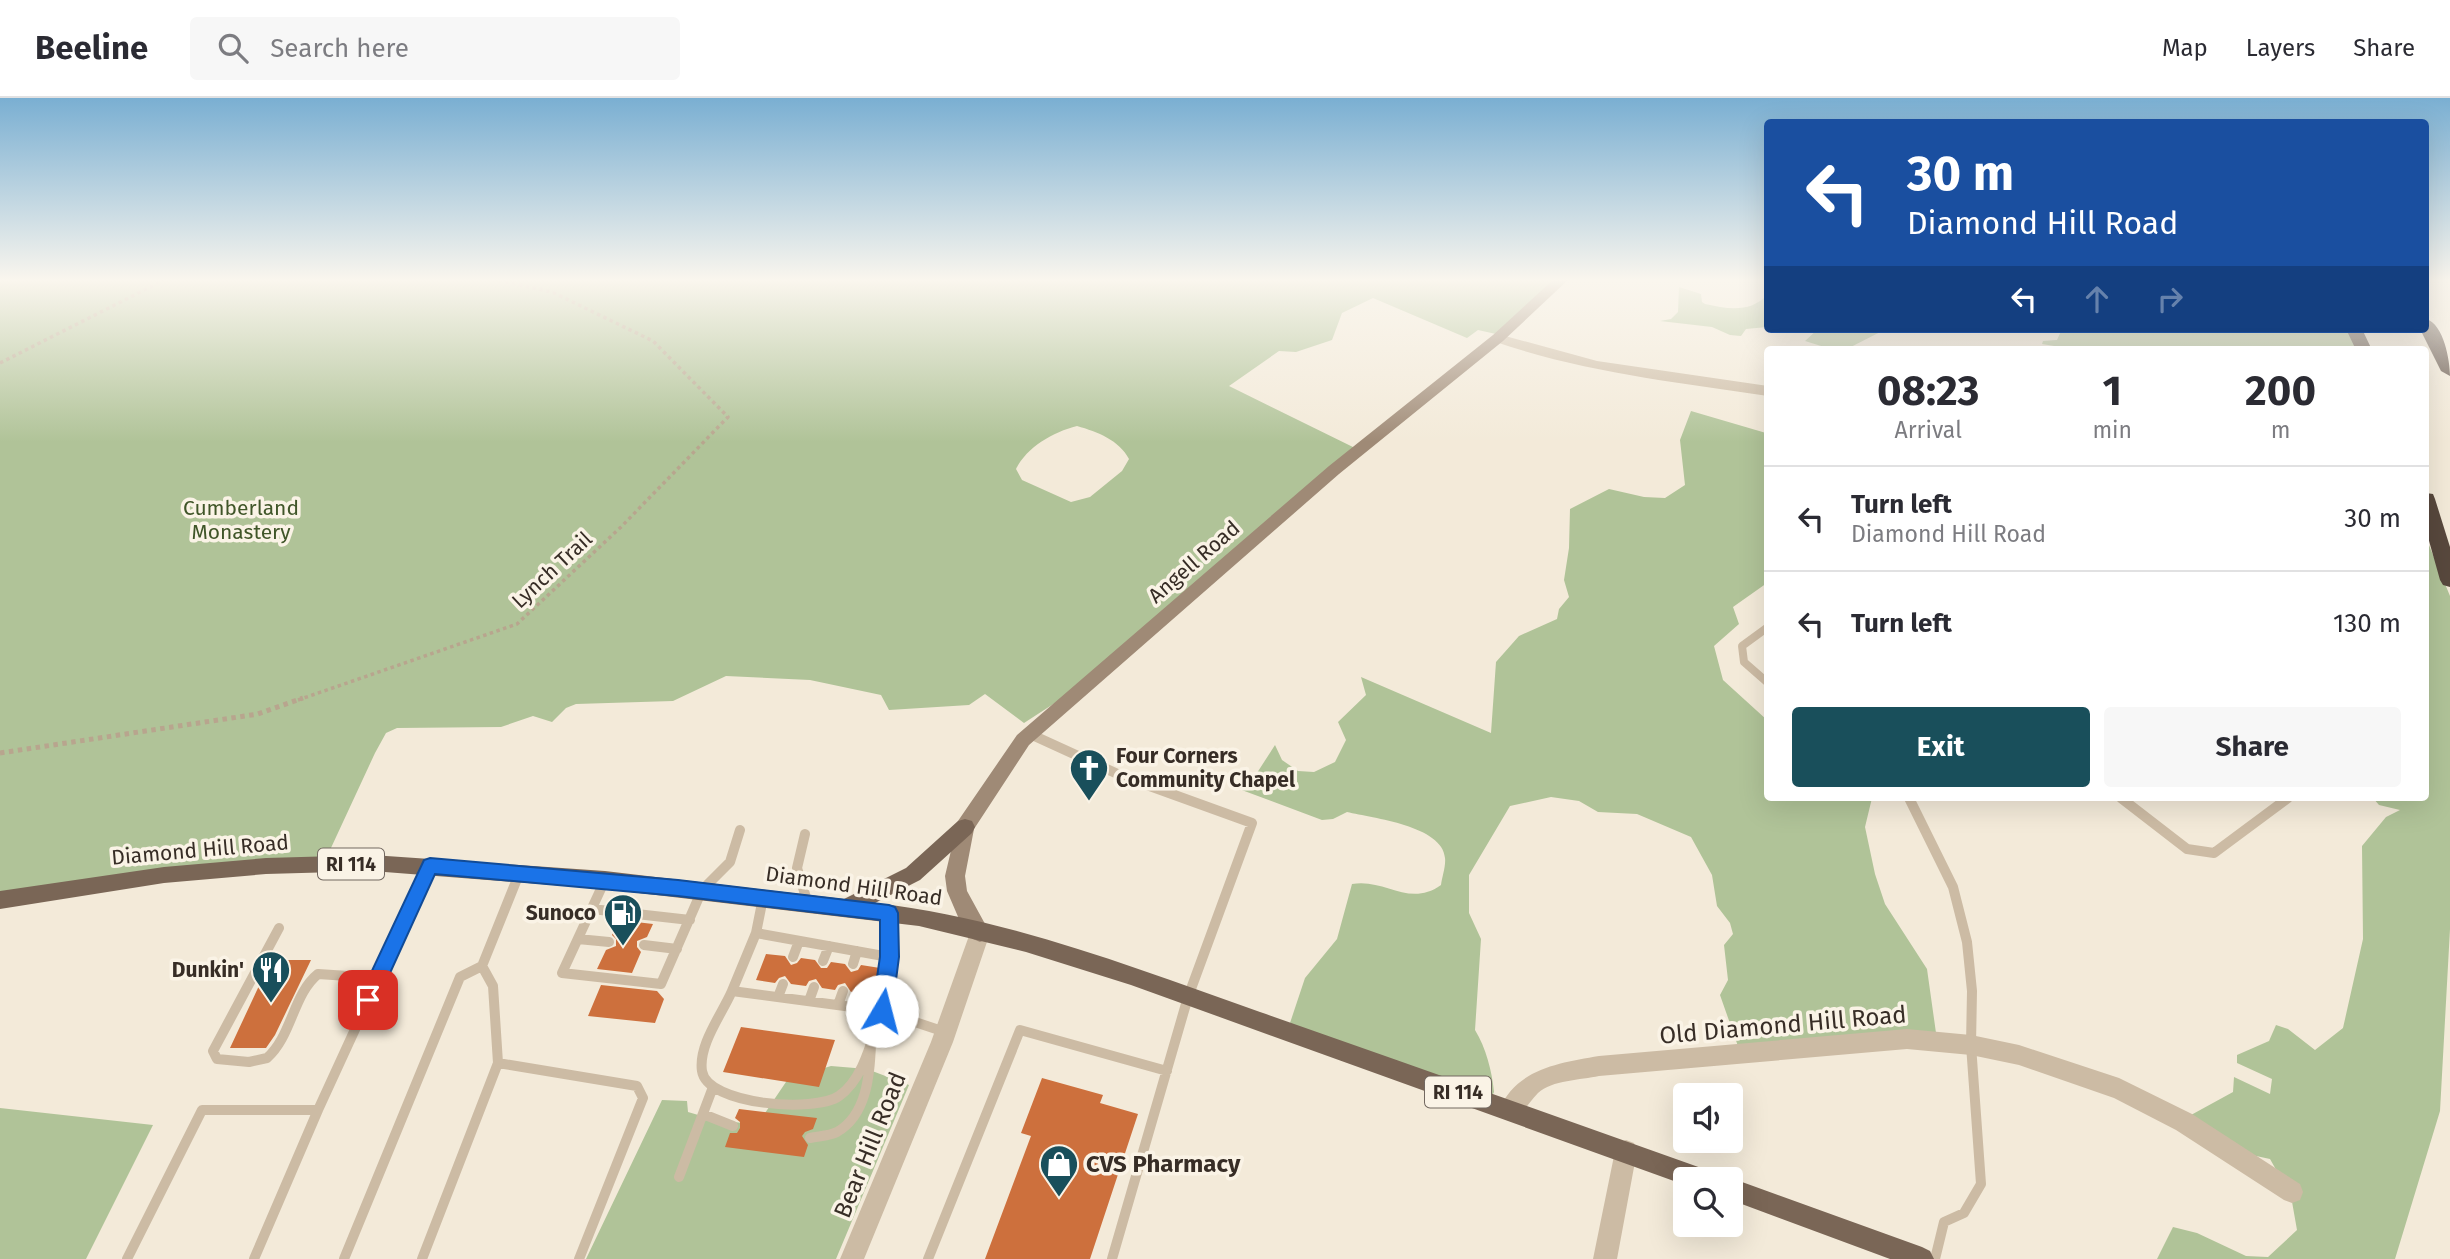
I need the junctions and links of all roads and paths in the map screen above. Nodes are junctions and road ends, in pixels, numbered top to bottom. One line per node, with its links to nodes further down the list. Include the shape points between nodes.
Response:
1 (59, 333): 7 (path)
2 (637, 333): 18 (path, Lynch Trail, via 653,341 728,417 621,527 517,624 258,714)
3 (1503, 333): 5 (main road, Angell Road)
4 (2430, 333): 6 (highway)
5 (1498, 338): 10 (street, via 1587,364); 17 (main road, Angell Road, via 1334,470)
6 (2435, 343): 8 (highway); 9 (highway)
7 (0, 363)
8 (2450, 366)
9 (2450, 371)
10 (1764, 390)
11 (2429, 488): 13 (highway)
12 (2429, 509): 14 (highway)
13 (2450, 534)
14 (2450, 580)
15 (1764, 629): 16 (lane, via 1742,646 1744,662)
16 (1764, 680)
17 (1030, 734): 22 (main road, Angell Road); 57 (lane, via 1122,776 1252,823)
18 (0, 753)
19 (1910, 801): 63 (lane, via 1952,887 1967,942)
20 (2125, 801): 21 (lane, via 2187,849 2214,853)
21 (2284, 801)
22 (965, 827): 32 (main road, via 914,874); 38 (main road, Angell Road, via 955,876 957,891)
23 (740, 830): 28 (lane, via 730,862)
24 (805, 834): 31 (lane, via 797,868)
25 (430, 866): 26 (main road, Diamond Hill Road / RI 114); 30 (main road, Diamond Hill Road / RI 114, via 372,863 201,871); 51 (lane)
26 (520, 872): 27 (main road, Diamond Hill Road / RI 114); 50 (lane)
27 (605, 880): 28 (main road, Diamond Hill Road / RI 114); 33 (lane)
28 (702, 890): 29 (main road, Diamond Hill Road / RI 114); 35 (lane)
29 (763, 898): 31 (main road, Diamond Hill Road / RI 114); 37 (lane)
30 (0, 900)
31 (808, 904): 32 (main road, Diamond Hill Road / RI 114)
32 (846, 908): 34 (main road, Diamond Hill Road / RI 114)
33 (592, 909): 35 (lane); 39 (lane)
34 (889, 913): 38 (main road, Diamond Hill Road / RI 114); 47 (lane)
35 (690, 920): 44 (lane)
36 (279, 928): 51 (lane, via 213,1051 217,1059 269,1057 309,981 318,974)
37 (756, 933): 40 (lane); 54 (lane)
38 (980, 933): 57 (main road, Diamond Hill Road / RI 114, via 1026,943); 61 (street, Bear Hill Road)
39 (578, 939): 41 (lane); 44 (lane, via 562,973 661,985)
40 (799, 941): 43 (lane); 46 (lane)
41 (609, 942)
42 (644, 946): 44 (lane)
43 (829, 946): 45 (lane); 48 (lane)
44 (677, 949)
45 (857, 951): 47 (lane); 49 (lane)
46 (793, 957)
47 (889, 957): 60 (lane)
48 (823, 961)
49 (853, 964)
50 (482, 965): 64 (lane, via 493,985); 79 (lane, via 460,977)
51 (378, 978): 67 (lane)
52 (783, 984): 56 (lane)
53 (814, 987): 58 (lane)
54 (732, 990): 56 (lane); 66 (lane, via 704,1052 701,1073)
55 (843, 991): 59 (lane)
56 (778, 997): 58 (lane)
57 (1188, 997): 65 (lane); 68 (main road, Diamond Hill Road / RI 114)
58 (809, 1001): 59 (lane)
59 (838, 1005): 60 (lane)
60 (882, 1011): 61 (lane); 62 (lane)
61 (945, 1032): 82 (street, Bear Hill Road)
62 (871, 1038): 66 (lane, via 859,1070 841,1095 810,1107 744,1099); 71 (lane, via 870,1076 857,1113 836,1133)
63 (1971, 1045): 68 (street, Old Diamond Hill Road, via 1907,1039 1599,1066 1533,1083); 75 (street, Old Diamond Hill Road, via 2019,1055 2119,1089 2184,1122); 87 (lane, via 1981,1184 1964,1213 1944,1222)
64 (499, 1063): 80 (lane); 81 (lane, via 636,1086 643,1098)
65 (1167, 1071): 83 (lane, via 1020,1030); 84 (lane)
66 (713, 1087): 69 (lane)
67 (318, 1110): 77 (lane, via 202,1110); 78 (lane)
68 (1510, 1110): 72 (main road, Diamond Hill Road / RI 114)
69 (704, 1114): 70 (lane); 74 (lane)
70 (733, 1126)
71 (810, 1138)
72 (1626, 1151): 73 (main road, Diamond Hill Road / RI 114); 85 (street)
73 (1673, 1168)
74 (679, 1177)
75 (2292, 1192)
76 (1743, 1193): 86 (main road)
77 (127, 1259)
78 (254, 1259)
79 (344, 1259)
80 (422, 1259)
81 (579, 1259)
82 (852, 1259)
83 (928, 1259)
84 (1112, 1259)
85 (1605, 1259)
86 (1922, 1259)
87 (1935, 1259)

